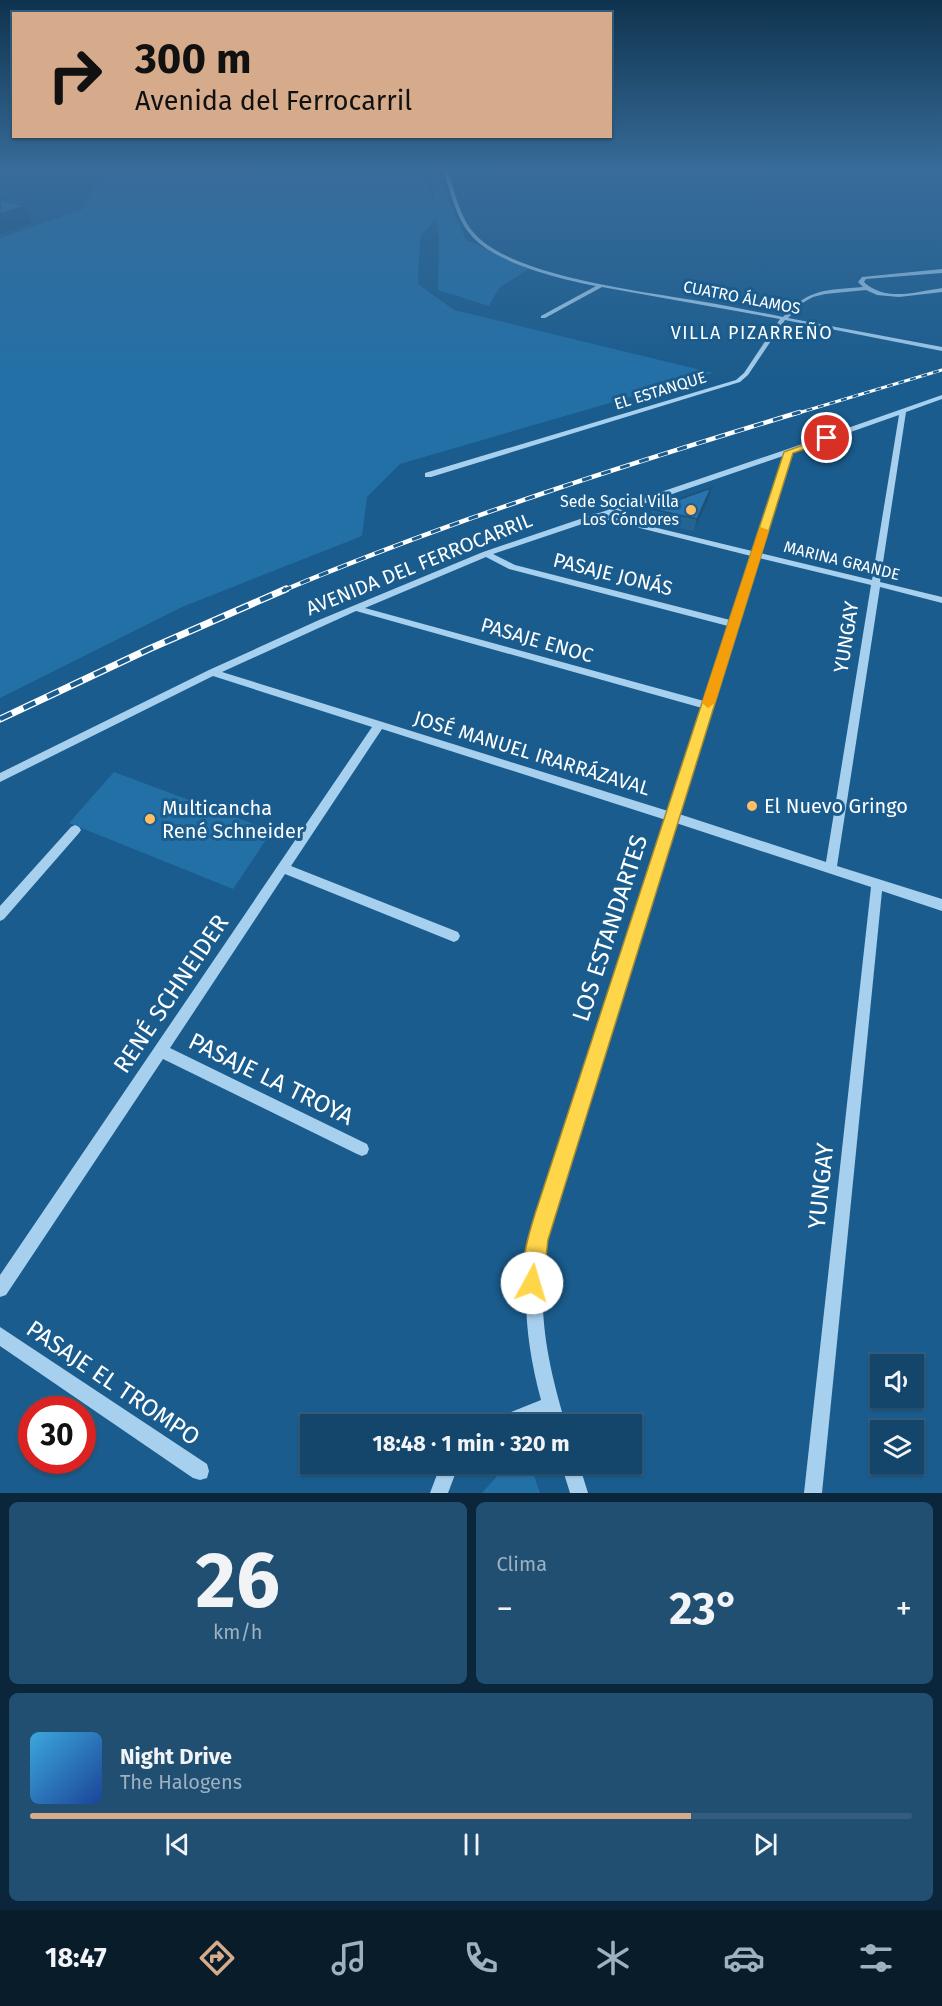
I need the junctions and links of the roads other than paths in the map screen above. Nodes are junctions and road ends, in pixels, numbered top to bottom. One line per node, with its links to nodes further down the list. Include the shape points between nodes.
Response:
1 (479, 240): 3 (street, CUATRO ÁLAMOS, via 533,266)
2 (942, 271): 4 (street, EL ESTANQUE, via 861,280)
3 (602, 285): 6 (street); 7 (street, CUATRO ÁLAMOS)
4 (866, 288): 5 (street, EL ESTANQUE, via 888,295); 7 (street, EL ESTANQUE, via 811,296)
5 (942, 290)
6 (543, 317)
7 (785, 319): 8 (street, CUATRO ÁLAMOS); 13 (street, EL ESTANQUE, via 738,381)
8 (942, 349)
9 (942, 397): 11 (street, AVENIDA DEL FERROCARRIL)
10 (942, 405): 11 (street, AVENIDA DEL FERROCARRIL)
11 (903, 412): 12 (street, AVENIDA DEL FERROCARRIL); 17 (street, YUNGAY)
12 (788, 452): 14 (street, AVENIDA DEL FERROCARRIL); 16 (street, LOS ESTANDARTES)
13 (428, 475)
14 (596, 515): 15 (street, AVENIDA DEL FERROCARRIL); 16 (street, MARINA GRANDE)
15 (486, 554): 19 (street, AVENIDA DEL FERROCARRIL); 20 (street, PASAJE JONÁS, via 512,567)
16 (756, 554): 17 (street, MARINA GRANDE); 20 (street, LOS ESTANDARTES)
17 (876, 584): 18 (street, MARINA GRANDE); 28 (street, YUNGAY)
18 (942, 600)
19 (356, 608): 21 (street, AVENIDA DEL FERROCARRIL); 22 (street, PASAJE ENOC)
20 (734, 624): 22 (street, LOS ESTANDARTES)
21 (212, 672): 23 (street, JOSÉ MANUEL IRARRÁZAVAL); 24 (street, AVENIDA DEL FERROCARRIL)
22 (707, 706): 25 (street, LOS ESTANDARTES)
23 (378, 725): 25 (street, JOSÉ MANUEL IRARRÁZAVAL); 27 (street, RENÉ SCHNEIDER)
24 (0, 778)
25 (672, 817): 28 (street, JOSÉ MANUEL IRARRÁZAVAL); 37 (street, LOS ESTANDARTES, via 538,1240 531,1299 539,1363)
26 (75, 830): 31 (street)
27 (283, 868): 32 (street); 33 (street, RENÉ SCHNEIDER)
28 (831, 868): 29 (street, JOSÉ MANUEL IRARRÁZAVAL)
29 (877, 884): 30 (street, JOSÉ MANUEL IRARRÁZAVAL); 45 (street, YUNGAY)
30 (942, 905)
31 (0, 915)
32 (454, 936)
33 (160, 1050): 34 (street, PASAJE LA TROYA); 35 (street, RENÉ SCHNEIDER)
34 (362, 1149)
35 (0, 1289)
36 (0, 1336): 40 (street, PASAJE EL TROMPO)
37 (551, 1405): 38 (street); 39 (street, LOS ESTANDARTES)
38 (528, 1414)
39 (554, 1414)
40 (200, 1471)
41 (446, 1474): 43 (street)
42 (573, 1474): 44 (street)
43 (439, 1493)
44 (579, 1493)
45 (813, 1493)

